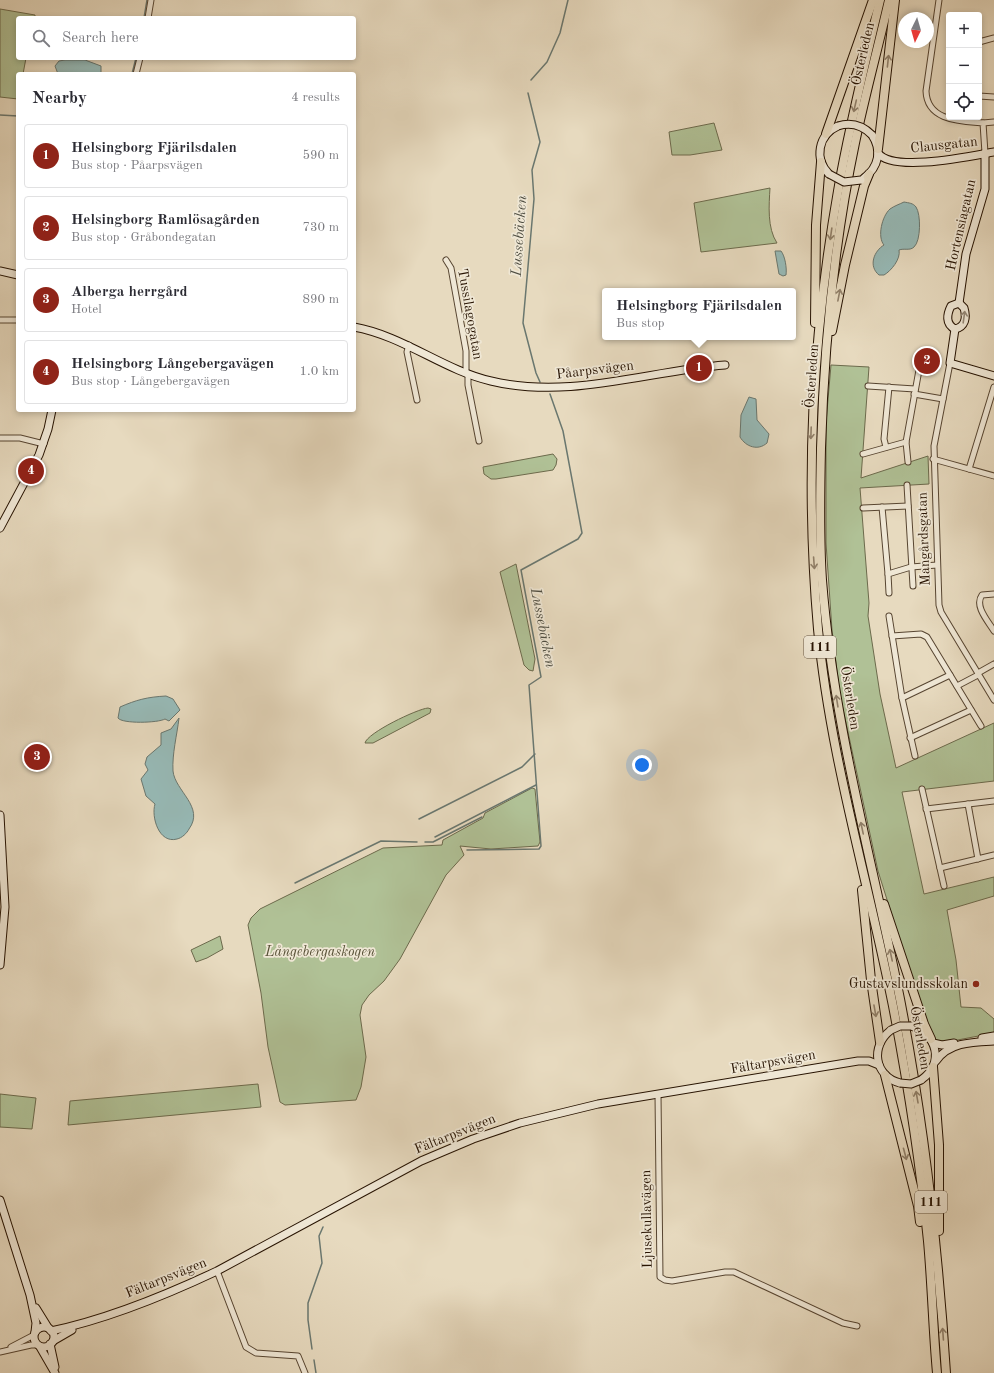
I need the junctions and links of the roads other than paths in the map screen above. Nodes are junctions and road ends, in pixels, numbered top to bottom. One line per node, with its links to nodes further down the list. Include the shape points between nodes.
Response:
1 (151, 0): 7 (street)
2 (873, 0): 16 (main road)
3 (880, 0): 35 (main road, Österleden / 111, one-way to 35, via 838,187)
4 (889, 0): 32 (main road, Österleden / 111, via 846,188 829,307)
5 (895, 0): 17 (main road, one-way to 5)
6 (939, 0): 15 (street, via 926,91 927,102 933,111 944,118)
7 (148, 16)
8 (994, 38): 9 (street)
9 (982, 41)
10 (140, 60): 11 (street)
11 (136, 72)
12 (982, 96): 13 (street)
13 (994, 97)
14 (994, 122): 15 (street)
15 (983, 123): 19 (street)
16 (826, 134): 17 (street, bridge, via 838,126 858,125 872,135); 21 (street, via 820,150)
17 (878, 151): 20 (street, Clausgatan, via 884,158); 22 (street, via 877,161)
18 (994, 152): 19 (street, Clausgatan)
19 (985, 153): 20 (street, Clausgatan, via 931,162); 26 (street, Hortensiagatan, via 984,193 966,254)
20 (896, 161): 22 (street, Clausgatan)
21 (821, 162): 22 (street, bridge, via 828,174 844,182 861,180); 35 (main road, via 816,225)
22 (870, 173): 32 (main road, one-way to 22, via 845,265 864,186)
23 (446, 260): 37 (street, Tussilagogatan, via 451,268 461,320 467,355)
24 (0, 271): 25 (street)
25 (16, 275)
26 (959, 303): 30 (street, Hortensiagatan, one-way to 26, via 960,327 965,320 965,310); 30 (street, Hortensiagatan, via 951,306 948,315 949,324)
27 (0, 320): 28 (street)
28 (16, 320)
29 (356, 328): 31 (street, Påarpsvägen)
30 (954, 329): 33 (street, Hortensiagatan)
31 (409, 345): 37 (street, Påarpsvägen); 44 (street, via 407,352)
32 (826, 361): 88 (main road, Österleden / 111, one-way to 32, via 841,728 822,581 820,497)
33 (950, 363): 38 (street); 43 (street, Mangårdsgatan)
34 (725, 365): 37 (street, Påarpsvägen, via 560,388 500,383)
35 (815, 366): 85 (main road, Österleden / 111, one-way to 85, via 810,463 818,629 838,758)
36 (919, 370): 42 (street)
37 (467, 374): 47 (street)
38 (994, 376)
39 (868, 386): 40 (street)
40 (889, 387): 42 (street); 50 (street, via 884,439)
41 (994, 387): 54 (street)
42 (915, 392): 43 (street); 48 (street)
43 (943, 399): 52 (street, Mangårdsgatan)
44 (417, 400)
45 (52, 412): 49 (street)
46 (0, 438): 49 (street, via 20,438)
47 (479, 441)
48 (906, 442): 50 (street); 53 (street)
49 (44, 444): 60 (street)
50 (886, 447): 51 (street)
51 (863, 454)
52 (933, 459): 54 (street); 61 (street, Mangårdsgatan)
53 (908, 462)
54 (969, 469): 55 (street)
55 (994, 476)
56 (907, 485): 57 (street)
57 (908, 506): 58 (street); 62 (street)
58 (882, 507): 59 (street); 63 (street)
59 (863, 508)
60 (0, 528)
61 (937, 565): 62 (street); 71 (street, Mangårdsgatan, via 941,612)
62 (911, 567): 63 (street); 64 (street)
63 (888, 574): 65 (street)
64 (913, 586)
65 (889, 592)
66 (994, 594): 68 (street, via 982,595 980,605)
67 (889, 616): 69 (street)
68 (994, 631)
69 (892, 636): 72 (street, via 924,635); 74 (street)
70 (994, 664): 71 (street)
71 (978, 674): 73 (street); 75 (street, Mangårdsgatan)
72 (950, 675): 73 (street); 74 (street)
73 (957, 686): 76 (street)
74 (902, 698): 78 (street)
75 (994, 700)
76 (971, 710): 77 (street); 78 (street)
77 (981, 726)
78 (910, 738): 79 (street)
79 (914, 756)
80 (922, 789): 83 (street)
81 (994, 801): 82 (street)
82 (968, 804): 83 (street); 87 (street)
83 (926, 809): 89 (street)
84 (0, 815): 91 (street, via 5,902)
85 (858, 855): 95 (main road, one-way to 95); 104 (main road, Österleden / 111, via 892,1005 909,1096 928,1243)
86 (994, 855): 87 (street)
87 (978, 859): 89 (street)
88 (871, 868): 93 (main road); 102 (main road, Österleden / 111, one-way to 88, via 924,1135 900,1002)
89 (940, 868): 90 (street)
90 (944, 886)
91 (0, 965)
92 (994, 1036): 93 (street, via 942,1045)
93 (932, 1041): 95 (street, bridge, via 926,1033 911,1026 900,1026 891,1030); 98 (street, via 935,1056)
94 (994, 1041): 98 (street, via 949,1048)
95 (879, 1045): 96 (street, Fältarpsvägen); 97 (street)
96 (858, 1061): 97 (street, Fältarpsvägen); 100 (street, Fältarpsvägen)
97 (879, 1065): 99 (street)
98 (933, 1065): 99 (street, bridge, via 929,1074 910,1084 900,1083); 102 (main road, via 938,1145)
99 (885, 1075): 104 (main road, one-way to 104, via 918,1206)
100 (658, 1094): 103 (street, Fältarpsvägen, via 559,1112 458,1145 385,1180); 107 (street, Ljusekullavägen, via 660,1277 672,1281 734,1272 843,1323)
101 (0, 1200): 105 (street)
102 (938, 1270): 117 (main road, Österleden / 111, one-way to 102)
103 (217, 1271): 106 (street, Fältarpsvägen, via 167,1294); 115 (street, via 246,1347 256,1353 298,1356)
104 (931, 1290): 116 (main road, Österleden / 111)
105 (30, 1295): 108 (street); 109 (street, via 36,1323)
106 (92, 1320): 108 (street, Fältarpsvägen); 110 (street, Fältarpsvägen, via 65,1333)
107 (857, 1326)
108 (50, 1330): 109 (street, via 42,1328); 110 (street)
109 (35, 1333): 111 (street, via 35,1342); 112 (street)
110 (52, 1343): 111 (street, via 47,1347); 114 (street)
111 (39, 1346): 112 (street); 114 (street)
112 (6, 1350): 113 (street)
113 (0, 1352)
114 (56, 1373)
115 (305, 1373)
116 (936, 1373)
117 (946, 1373)

